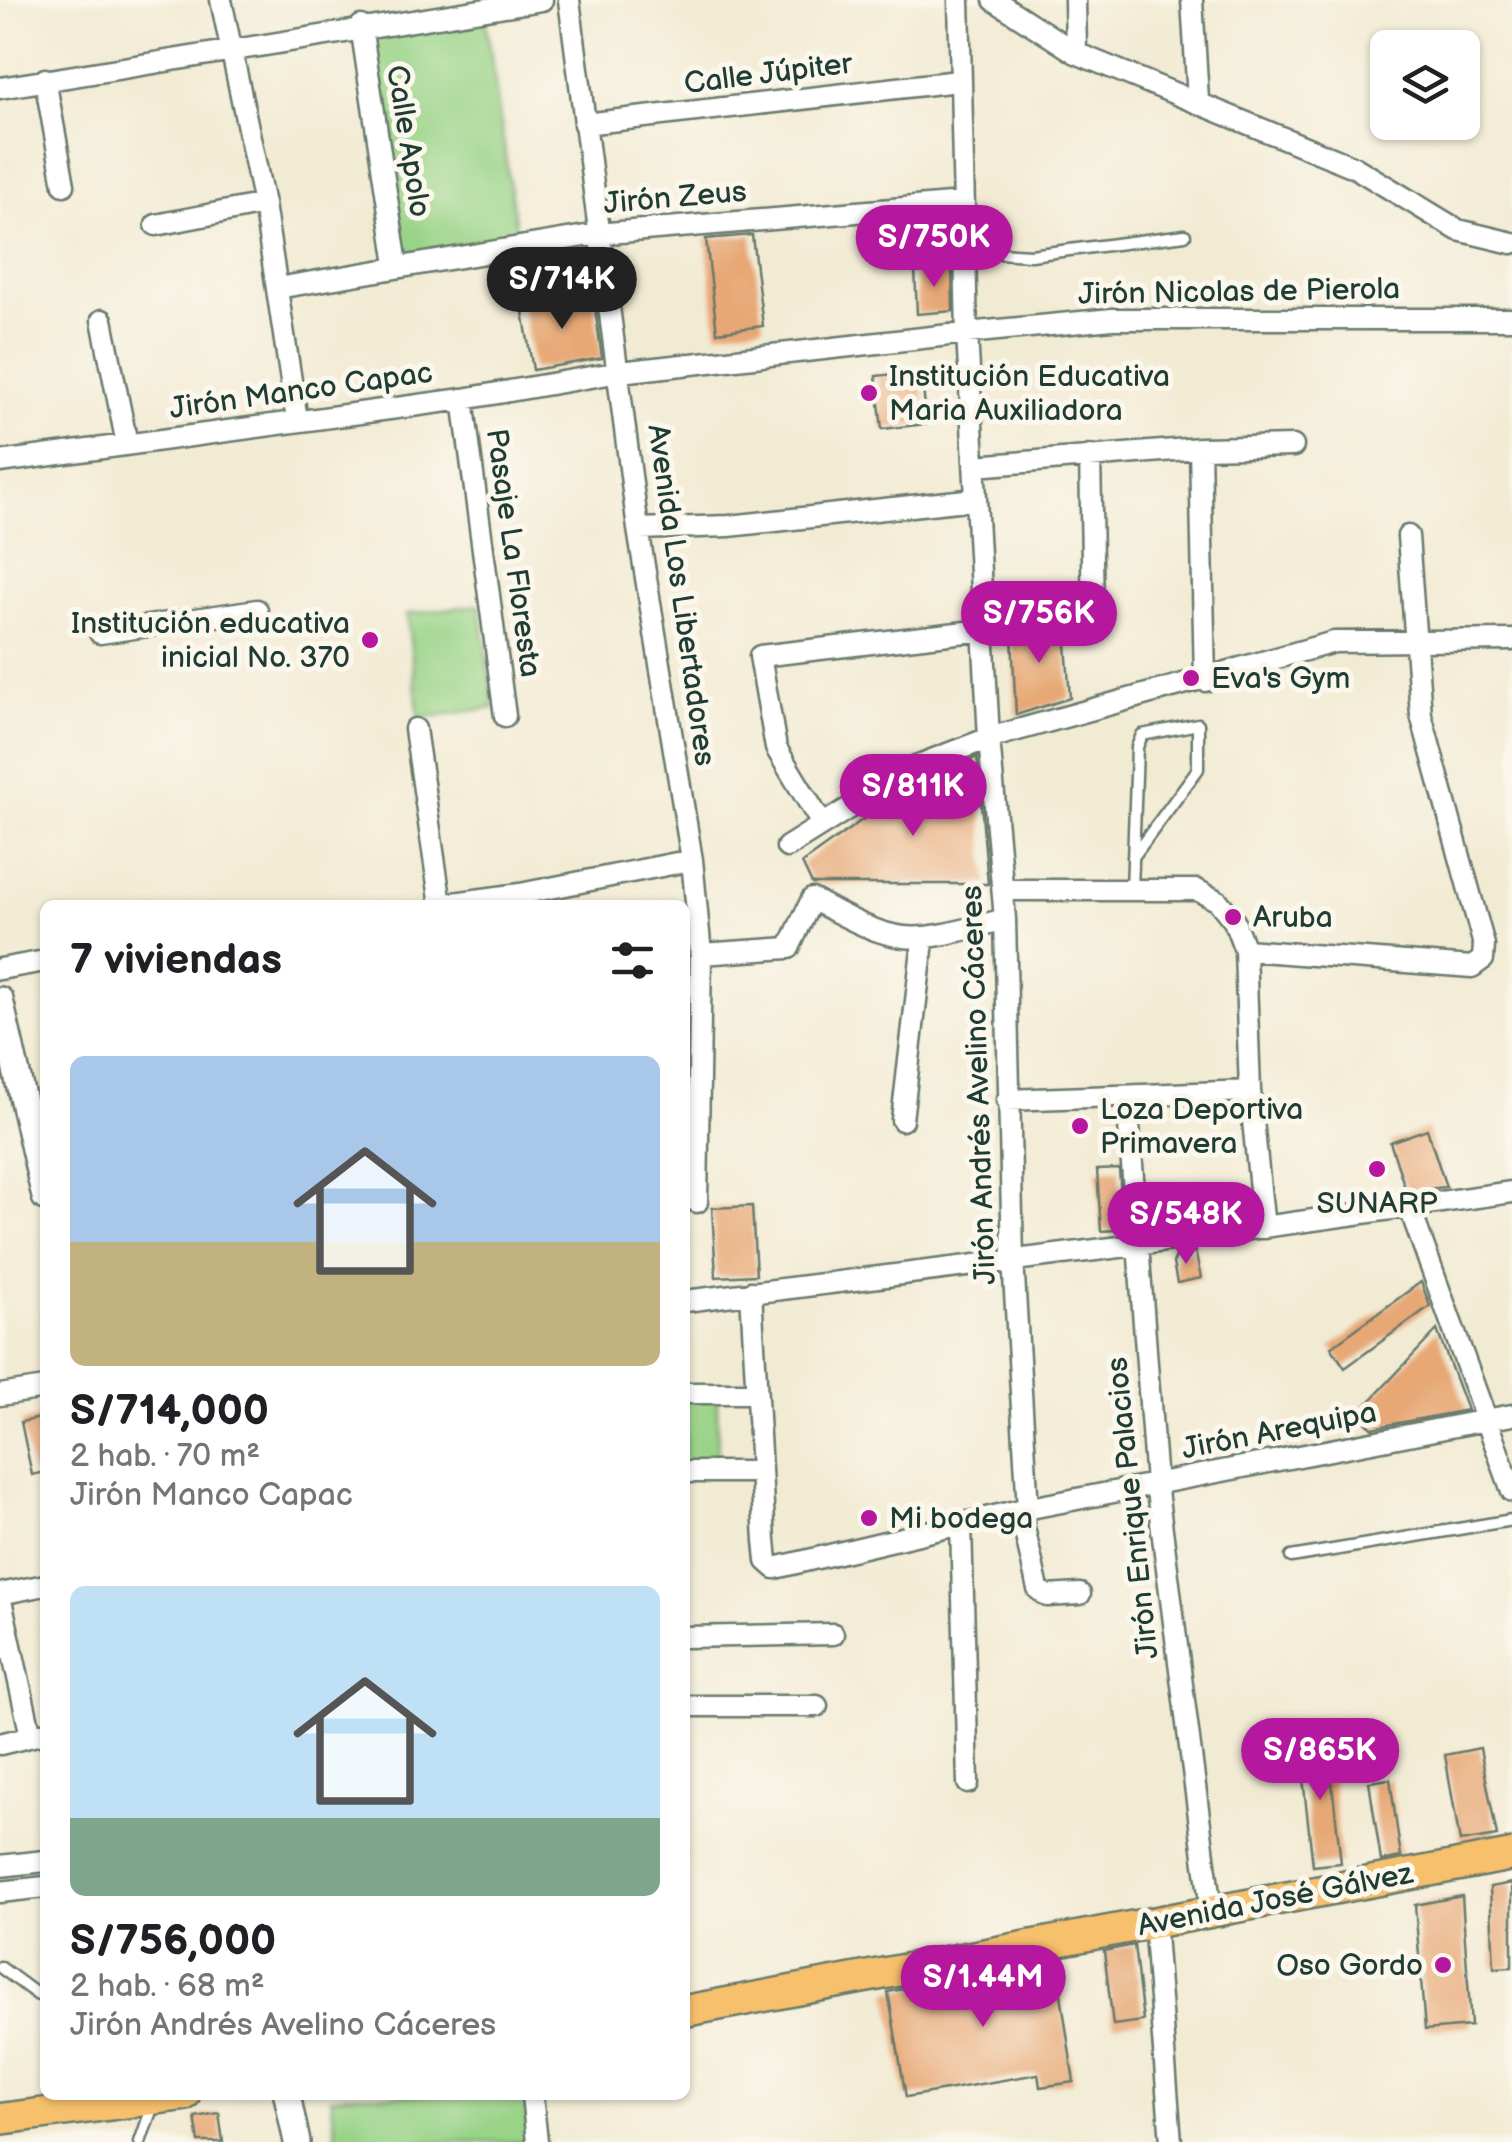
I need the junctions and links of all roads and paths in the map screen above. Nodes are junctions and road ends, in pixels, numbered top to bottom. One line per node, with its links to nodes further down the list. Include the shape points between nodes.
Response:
1 (221, 0): 9 (street)
2 (542, 0): 8 (street)
3 (569, 0): 15 (street, Avenida Los Libertadores)
4 (959, 0): 12 (street, Jirón Andrés Avelino Cáceres)
5 (994, 0): 10 (street)
6 (1075, 0): 10 (street)
7 (1192, 0): 14 (street)
8 (361, 26): 9 (street); 24 (street, Calle Apolo)
9 (233, 50): 11 (street); 18 (street)
10 (1076, 53): 14 (street)
11 (45, 79): 13 (street); 16 (street)
12 (958, 81): 15 (street, Calle Júpiter); 17 (street, Jirón Andrés Avelino Cáceres)
13 (0, 88)
14 (1198, 100): 22 (street, via 1354,167 1458,230)
15 (584, 124): 20 (street, Avenida Los Libertadores)
16 (64, 185)
17 (962, 203): 20 (street, Jirón Zeus); 23 (street, Jirón Andrés Avelino Cáceres)
18 (264, 204): 19 (street); 25 (street)
19 (156, 225)
20 (596, 234): 24 (street, Jirón Zeus); 29 (street, Avenida Los Libertadores)
21 (1186, 235): 23 (lane, via 1031,255)
22 (1512, 243)
23 (965, 251): 28 (street, Jirón Andrés Avelino Cáceres)
24 (397, 265): 25 (street, Jirón Zeus)
25 (277, 288): 31 (street)
26 (1512, 319): 28 (street, Jirón Nicolas de Pierola, via 1112,319)
27 (102, 320): 32 (street)
28 (967, 333): 29 (street, Jirón Manco Capac); 37 (street, Jirón Andrés Avelino Cáceres)
29 (620, 372): 30 (street, Jirón Manco Capac); 39 (street, Avenida Los Libertadores)
30 (463, 399): 31 (street, Jirón Manco Capac); 48 (street, Pasaje La Floresta)
31 (297, 420): 32 (street, Jirón Manco Capac)
32 (127, 444): 36 (street, Jirón Manco Capac)
33 (1292, 446): 34 (street)
34 (1200, 448): 35 (street); 47 (street)
35 (1090, 456): 37 (street); 42 (street)
36 (0, 462)
37 (975, 466): 38 (street, Jirón Andrés Avelino Cáceres)
38 (976, 499): 39 (street, via 729,526); 43 (street, Jirón Andrés Avelino Cáceres)
39 (638, 529): 54 (street, Avenida Los Libertadores)
40 (1408, 536): 45 (street)
41 (256, 610): 44 (street)
42 (1093, 611)
43 (982, 630): 50 (street, Jirón Andrés Avelino Cáceres); 51 (street, via 760,656 776,748)
44 (100, 633)
45 (1413, 640): 46 (street); 47 (street, via 1334,642); 61 (street, via 1421,714 1483,959 1472,967)
46 (1512, 640)
47 (1205, 681): 50 (street)
48 (505, 716)
49 (415, 730): 57 (street)
50 (989, 738): 51 (street, via 916,766); 55 (street, Jirón Andrés Avelino Cáceres)
51 (822, 824): 52 (street)
52 (787, 848)
53 (1133, 858): 53 (lane, via 1198,769 1198,724 1139,740); 56 (lane)
54 (692, 860): 58 (street); 62 (street, Avenida Los Libertadores)
55 (1003, 890): 56 (street); 59 (street, Jirón Andrés Avelino Cáceres)
56 (1132, 890): 61 (street, via 1197,890 1218,900)
57 (439, 900)
58 (521, 900)
59 (1005, 919): 60 (street); 68 (street, Jirón Andrés Avelino Cáceres)
60 (923, 940): 62 (street, via 876,934 812,899 790,948); 69 (street)
61 (1244, 950): 66 (street)
62 (701, 954): 72 (street, Avenida Los Libertadores)
63 (40, 962): 64 (street)
64 (0, 969)
65 (0, 1000): 70 (street)
66 (1250, 1091): 67 (street); 74 (street)
67 (1127, 1098): 68 (street); 75 (street, Jirón Enrique Palacios)
68 (1007, 1100): 76 (street, Jirón Andrés Avelino Cáceres)
69 (902, 1120)
70 (40, 1175)
71 (1512, 1192): 73 (street)
72 (696, 1202)
73 (1410, 1206): 74 (street); 84 (street)
74 (1264, 1228): 75 (street)
75 (1136, 1245): 76 (street); 87 (street, Jirón Enrique Palacios)
76 (1013, 1259): 77 (street); 89 (street, Jirón Andrés Avelino Cáceres)
77 (751, 1292): 78 (street); 81 (street)
78 (690, 1300)
79 (40, 1389): 82 (street)
80 (690, 1393): 81 (street)
81 (754, 1393): 86 (street)
82 (0, 1395)
83 (1512, 1416): 84 (street, Jirón Arequipa)
84 (1487, 1421): 87 (street, Jirón Arequipa); 88 (street)
85 (690, 1472): 86 (street)
86 (762, 1472): 91 (street, Jirón Arequipa, via 767,1562 775,1568)
87 (1156, 1484): 89 (street, Jirón Arequipa); 108 (street, Jirón Enrique Palacios)
88 (1512, 1491)
89 (1024, 1509): 91 (street, Jirón Arequipa); 94 (street, Jirón Andrés Avelino Cáceres, via 1038,1589 1047,1596)
90 (1512, 1520): 92 (lane)
91 (961, 1524): 102 (street)
92 (1292, 1558)
93 (40, 1587): 95 (street)
94 (1080, 1594)
95 (0, 1595): 100 (street)
96 (833, 1634): 97 (street)
97 (690, 1637)
98 (690, 1706): 99 (street)
99 (817, 1706)
100 (38, 1734): 101 (street)
101 (0, 1744)
102 (968, 1783)
103 (1512, 1855): 108 (main road, Avenida José Gálvez)
104 (40, 1861): 105 (street)
105 (0, 1866)
106 (40, 1888): 107 (street)
107 (0, 1892)
108 (1211, 1910): 109 (main road, Avenida José Gálvez)
109 (1154, 1921): 112 (main road, Avenida José Gálvez); 121 (street)
110 (0, 1967): 111 (lane)
111 (40, 1996)
112 (690, 2010)
113 (153, 2100): 117 (main road)
114 (168, 2100): 118 (lane)
115 (288, 2100): 119 (street)
116 (533, 2100): 120 (street)
117 (0, 2119)
118 (140, 2142)
119 (297, 2142)
120 (537, 2142)
121 (1171, 2142)

